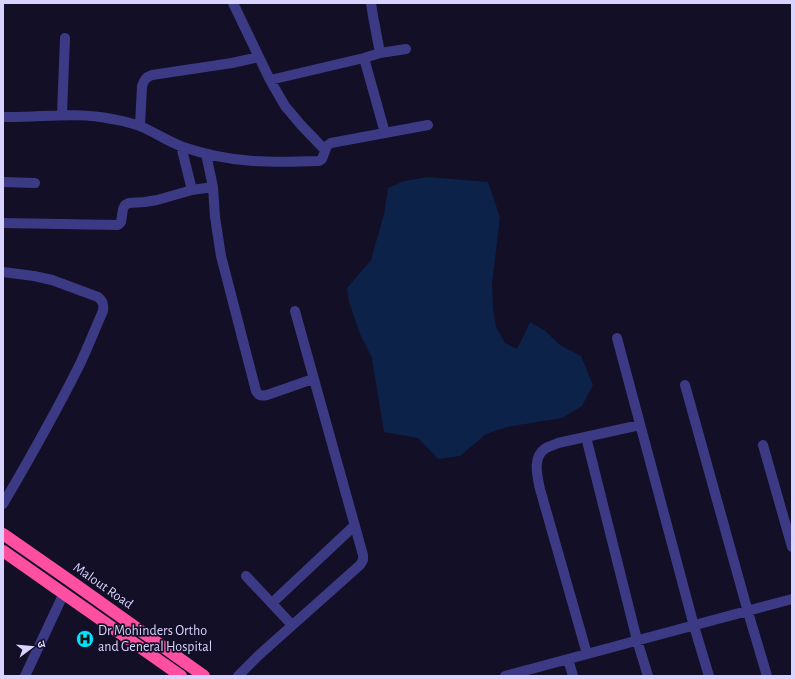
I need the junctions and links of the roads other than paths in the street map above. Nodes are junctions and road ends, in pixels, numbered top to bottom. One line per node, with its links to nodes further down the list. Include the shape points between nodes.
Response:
1 (233, 3): 6 (street)
2 (371, 3): 5 (street)
3 (65, 38): 9 (street)
4 (406, 49): 5 (street)
5 (380, 53): 7 (street)
6 (259, 57): 8 (street); 11 (street, via 232,64 147,77 142,86)
7 (364, 58): 8 (street); 13 (street)
8 (270, 80): 15 (street, via 285,106)
9 (62, 114): 10 (street); 11 (street, via 86,115)
10 (3, 117)
11 (140, 126): 14 (street)
12 (428, 126): 13 (street)
13 (385, 133): 15 (street, via 331,143)
14 (181, 146): 16 (street); 20 (street)
15 (325, 150): 16 (street, via 322,159 318,161 290,162 229,159)
16 (206, 154): 19 (street)
17 (3, 182): 18 (street)
18 (35, 183)
19 (212, 187): 20 (street); 25 (street, via 221,256 258,395 267,395)
20 (192, 190): 21 (street, via 157,200 129,203 125,205 122,222 118,225)
21 (3, 223)
22 (3, 272): 30 (street, via 52,280 98,297 104,306 57,410)
23 (295, 311): 25 (street)
24 (617, 338): 27 (street)
25 (313, 379): 31 (street)
26 (685, 384): 39 (street)
27 (640, 425): 28 (street); 41 (street)
28 (586, 437): 42 (street); 43 (street, via 547,447 540,453 537,472)
29 (764, 445): 33 (street)
30 (3, 504)
31 (354, 526): 38 (street); 40 (street, via 363,554 360,566)
32 (3, 534): 47 (highway, Malout Road)
33 (792, 547)
34 (3, 551): 36 (highway, Malout Road)
35 (246, 576): 38 (street)
36 (64, 593): 45 (street); 46 (highway, Malout Road)
37 (792, 599): 39 (street)
38 (272, 603): 40 (street)
39 (748, 612): 41 (street); 53 (street)
40 (292, 625): 48 (street)
41 (694, 626): 42 (street); 52 (street)
42 (637, 640): 43 (street); 51 (street)
43 (587, 654): 44 (street)
44 (568, 659): 49 (street); 50 (street)
45 (25, 676)
46 (181, 676)
47 (204, 676)
48 (238, 676)
49 (505, 676)
50 (573, 676)
51 (648, 676)
52 (710, 676)
53 (767, 676)

